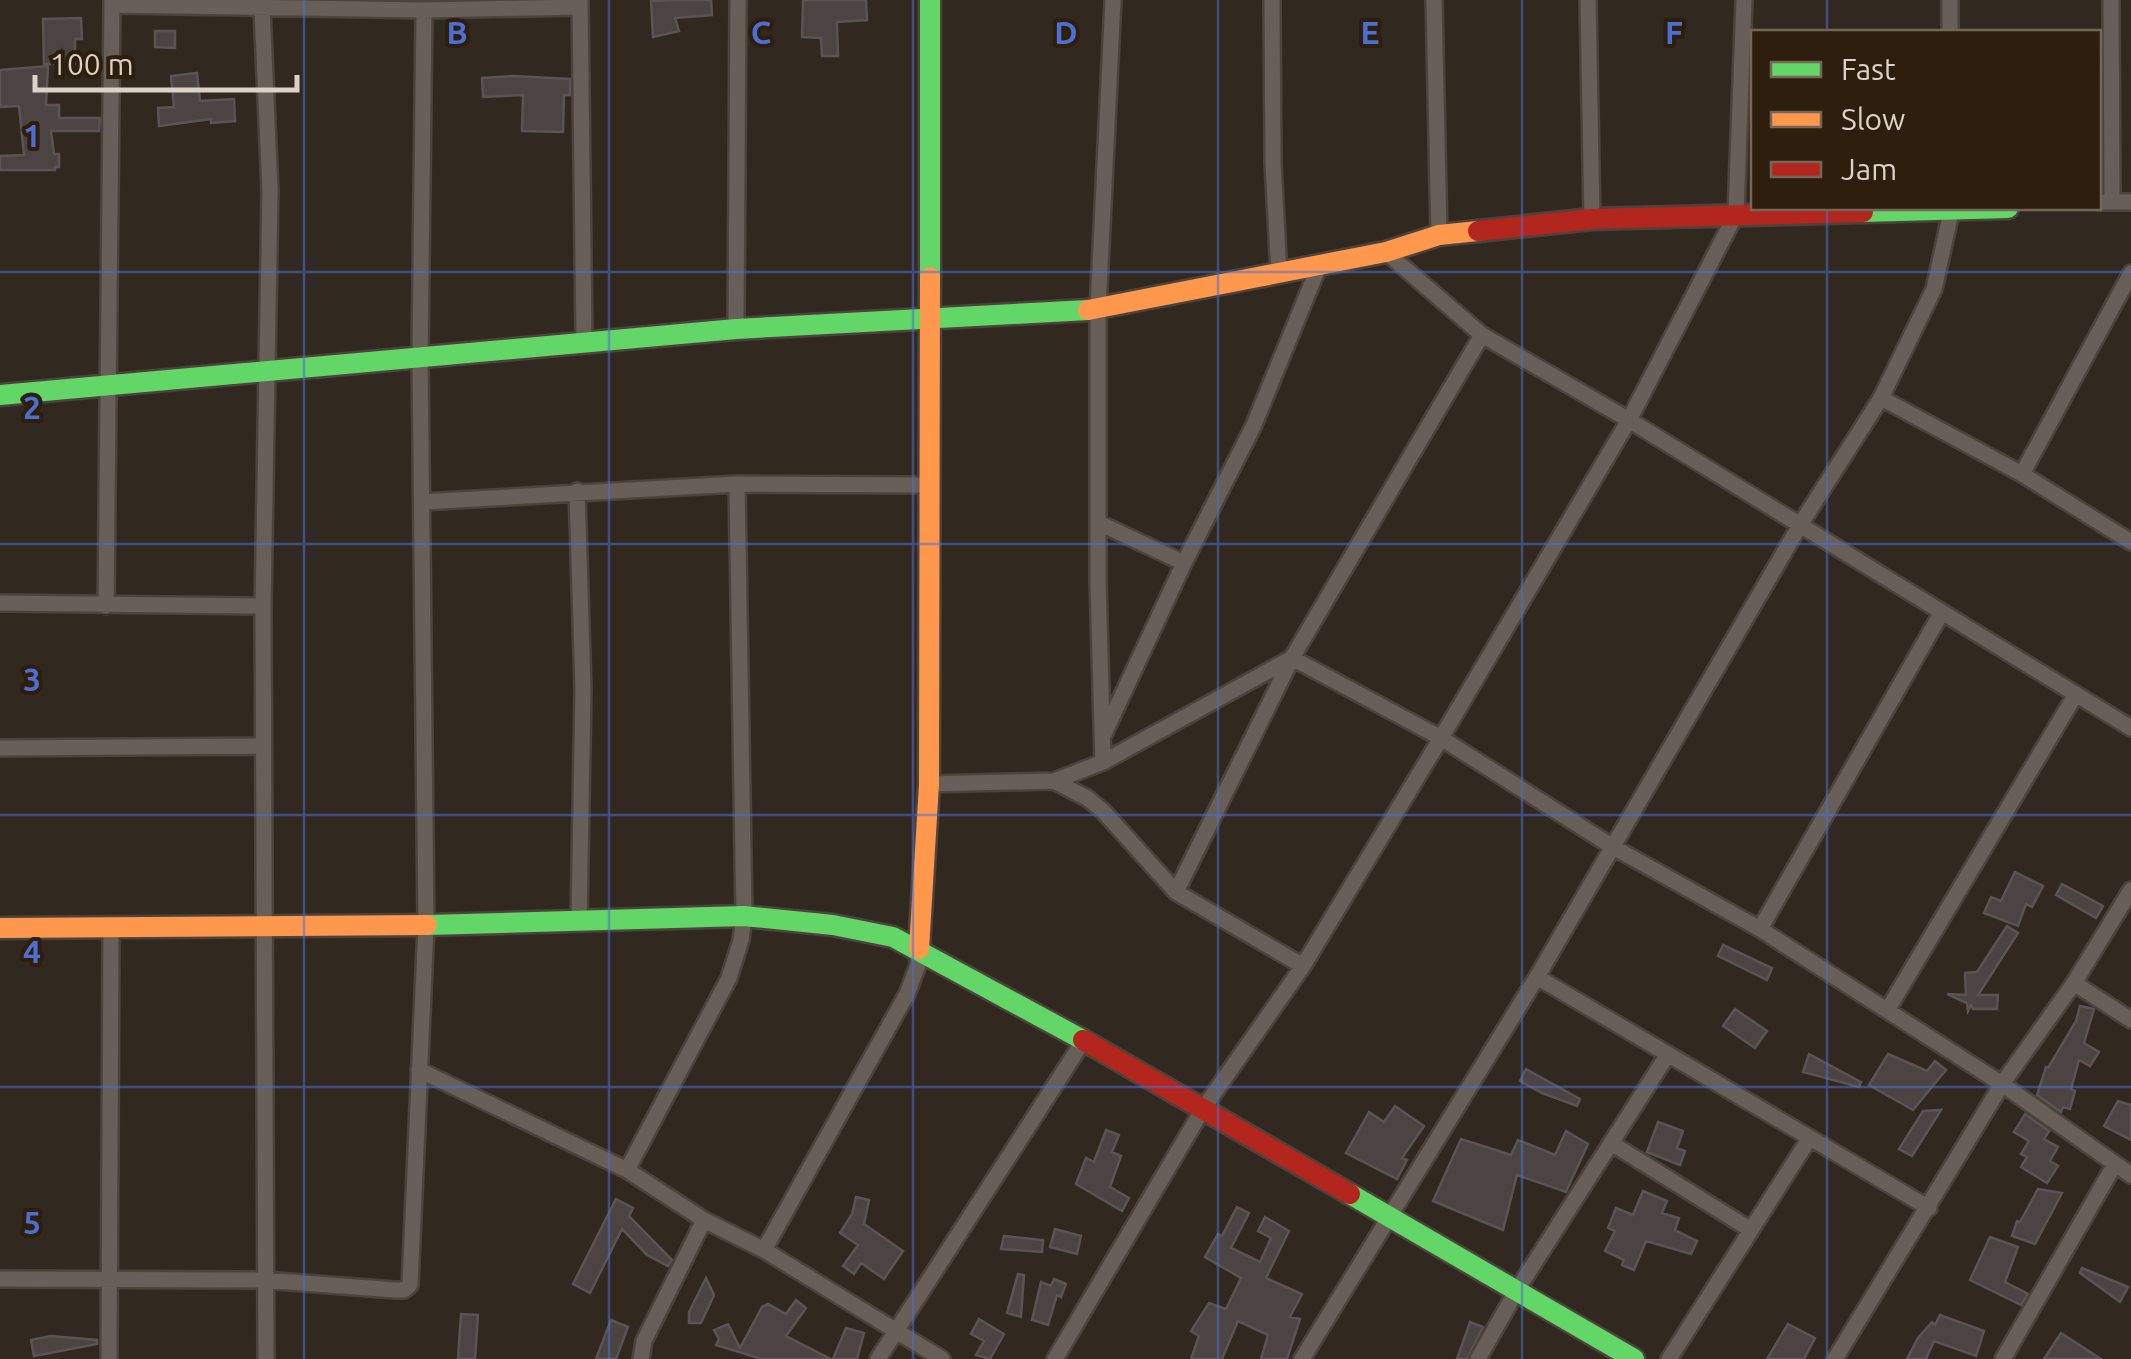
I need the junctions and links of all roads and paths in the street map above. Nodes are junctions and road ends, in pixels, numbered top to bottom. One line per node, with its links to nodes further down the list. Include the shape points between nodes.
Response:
1 (738, 0): 28 (street)
2 (930, 0): 27 (street)
3 (1113, 0): 26 (street)
4 (1272, 0): 25 (street)
5 (1434, 0): 21 (street)
6 (1588, 0): 20 (street)
7 (1744, 0): 19 (street)
8 (1950, 0): 14 (street)
9 (2111, 0): 15 (street)
10 (112, 2): 12 (street); 33 (street)
11 (580, 3): 13 (street); 30 (street)
12 (262, 8): 13 (street); 32 (street, via 270,191)
13 (424, 10): 31 (street)
14 (1950, 30)
15 (2105, 202): 16 (street)
16 (2131, 202)
17 (1909, 210): 19 (street)
18 (1952, 210): 35 (street, via 1934,289)
19 (1736, 214): 20 (street); 36 (street)
20 (1592, 219): 21 (street)
21 (1439, 234): 22 (street)
22 (1386, 252): 23 (street); 29 (street)
23 (1319, 266): 25 (street); 45 (street, via 1253,427)
24 (2131, 273): 37 (street)
25 (1279, 274): 26 (street)
26 (1098, 309): 27 (street); 42 (street)
27 (930, 317): 28 (street); 39 (street)
28 (736, 329): 30 (street)
29 (1482, 335): 36 (street); 50 (street)
30 (584, 341): 31 (street)
31 (420, 357): 32 (street); 41 (street)
32 (264, 373): 33 (street); 48 (street)
33 (106, 387): 34 (street); 47 (street)
34 (0, 395)
35 (1881, 398): 37 (street); 43 (street)
36 (1629, 420): 43 (street); 54 (street)
37 (2022, 474): 44 (street)
38 (736, 484): 39 (street); 40 (street); 63 (street)
39 (930, 485): 59 (street)
40 (577, 492): 41 (street); 64 (street, via 583,689)
41 (422, 502): 65 (street)
42 (1099, 523): 45 (street); 53 (street)
43 (1800, 526): 49 (street); 60 (street)
44 (2131, 542)
45 (1184, 563): 53 (street)
46 (0, 603): 47 (street)
47 (106, 606): 48 (street)
48 (263, 606): 55 (street)
49 (1942, 612): 51 (street); 69 (street)
50 (1292, 658): 54 (street); 57 (street); 62 (street)
51 (2076, 694): 52 (street); 74 (street)
52 (2131, 728)
53 (1102, 738): 57 (street)
54 (1442, 738): 60 (street); 71 (street)
55 (263, 746): 56 (street); 68 (street)
56 (0, 748)
57 (1103, 762): 58 (street)
58 (1054, 782): 59 (street); 62 (street, via 1103,811)
59 (929, 784): 70 (street)
60 (1613, 848): 69 (street); 72 (street)
61 (2131, 890): 73 (street)
62 (1176, 892): 71 (street)
63 (744, 916): 64 (street); 70 (street, via 865,930); 84 (street, via 729,978)
64 (579, 921): 65 (street)
65 (426, 925): 68 (street); 78 (street)
66 (0, 928): 67 (street)
67 (111, 928): 68 (street); 92 (street)
68 (265, 928): 93 (street)
69 (1760, 929): 74 (street)
70 (919, 949): 76 (street); 90 (street, via 907,994)
71 (1303, 966): 80 (street)
72 (1537, 977): 77 (street); 87 (street)
73 (2074, 984): 75 (street); 79 (street)
74 (1888, 1010): 79 (street)
75 (2131, 1020)
76 (1084, 1040): 80 (street); 95 (street)
77 (1668, 1054): 81 (street); 82 (street)
78 (419, 1070): 84 (street); 93 (street, via 410,1284 396,1290)
79 (2002, 1084): 83 (street); 86 (street)
80 (1204, 1110): 87 (street); 101 (street)
81 (1809, 1139): 86 (street); 89 (street)
82 (1611, 1143): 89 (street); 94 (street)
83 (2115, 1164): 85 (street); 107 (street)
84 (627, 1170): 88 (street)
85 (2131, 1174)
86 (1929, 1208): 106 (street)
87 (1388, 1216): 94 (street); 102 (street)
88 (704, 1220): 90 (street); 98 (street)
89 (1751, 1230): 105 (street)
90 (764, 1250): 95 (street)
91 (0, 1279): 92 (street)
92 (108, 1280): 93 (street); 96 (street)
93 (264, 1280): 97 (street)
94 (1518, 1290): 103 (street); 104 (street)
95 (897, 1329): 99 (street); 100 (street)
96 (109, 1359)
97 (266, 1359)
98 (641, 1359)
99 (878, 1359)
100 (942, 1359)
101 (1055, 1359)
102 (1302, 1359)
103 (1478, 1359)
104 (1634, 1359)
105 (1669, 1359)
106 (1835, 1359)
107 (2003, 1359)

